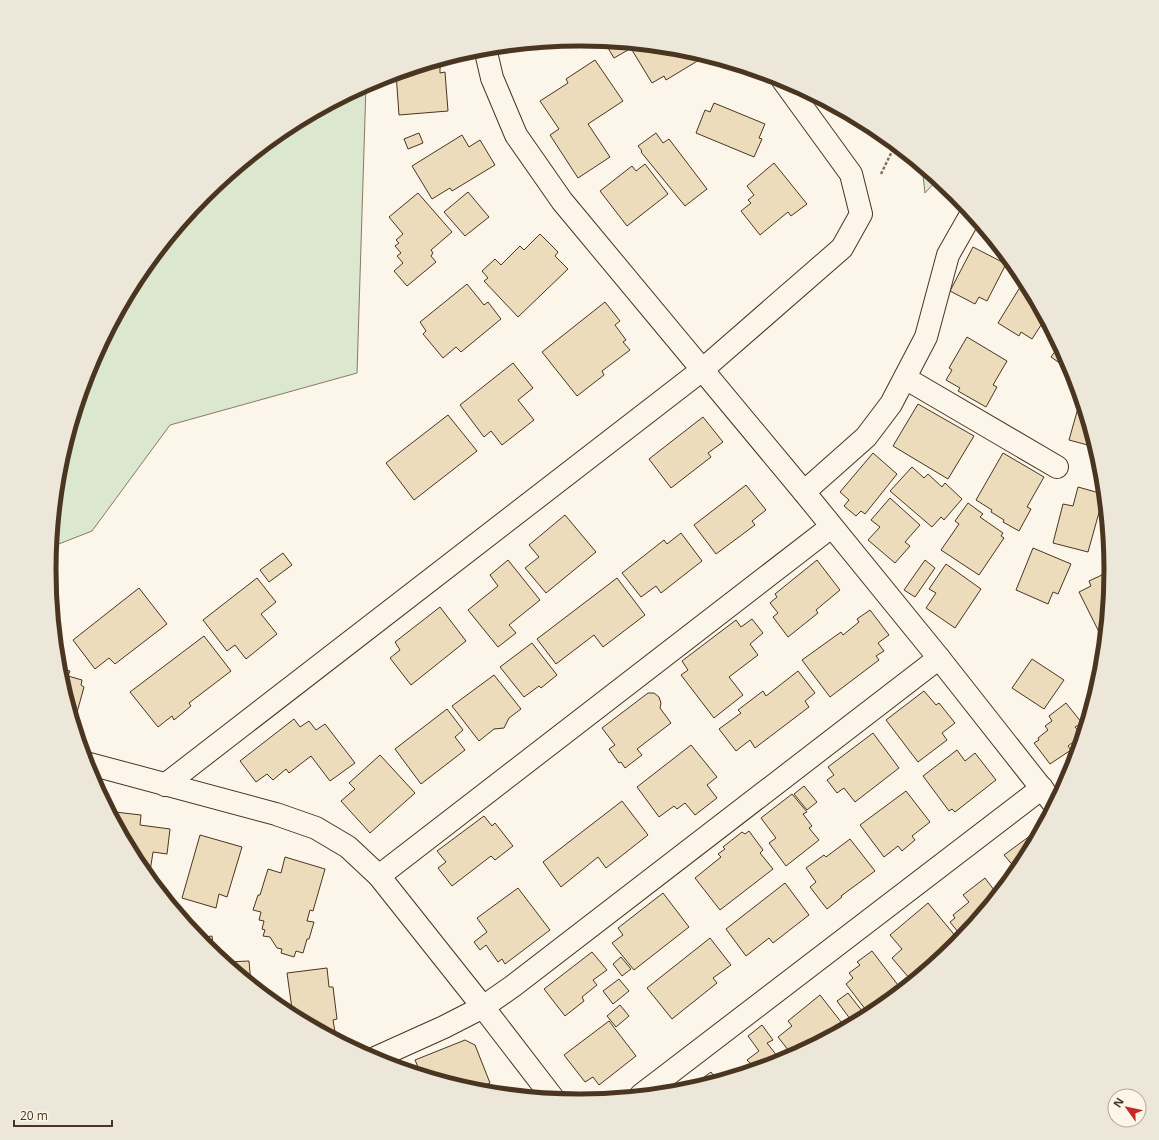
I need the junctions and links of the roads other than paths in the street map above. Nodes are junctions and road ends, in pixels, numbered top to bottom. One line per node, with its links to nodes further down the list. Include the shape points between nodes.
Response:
1 (486, 54): 4 (street, via 492,78 516,135 562,201)
2 (791, 91): 4 (street, via 851,174 861,214 842,248)
3 (968, 220): 5 (street, via 948,255 926,337)
4 (702, 370): 7 (street); 11 (street)
5 (905, 378): 6 (street); 7 (street, via 891,404 866,437)
6 (1057, 467)
7 (804, 492): 8 (street)
8 (831, 527): 9 (street); 13 (street)
9 (939, 658): 12 (street); 14 (street)
10 (93, 765): 11 (street)
11 (165, 785): 13 (street, via 276,814 316,828 348,847)
12 (1048, 796): 16 (street)
13 (379, 876): 14 (street)
14 (483, 1007): 15 (street); 17 (street)
15 (382, 1055)
16 (648, 1090)
17 (549, 1093)

